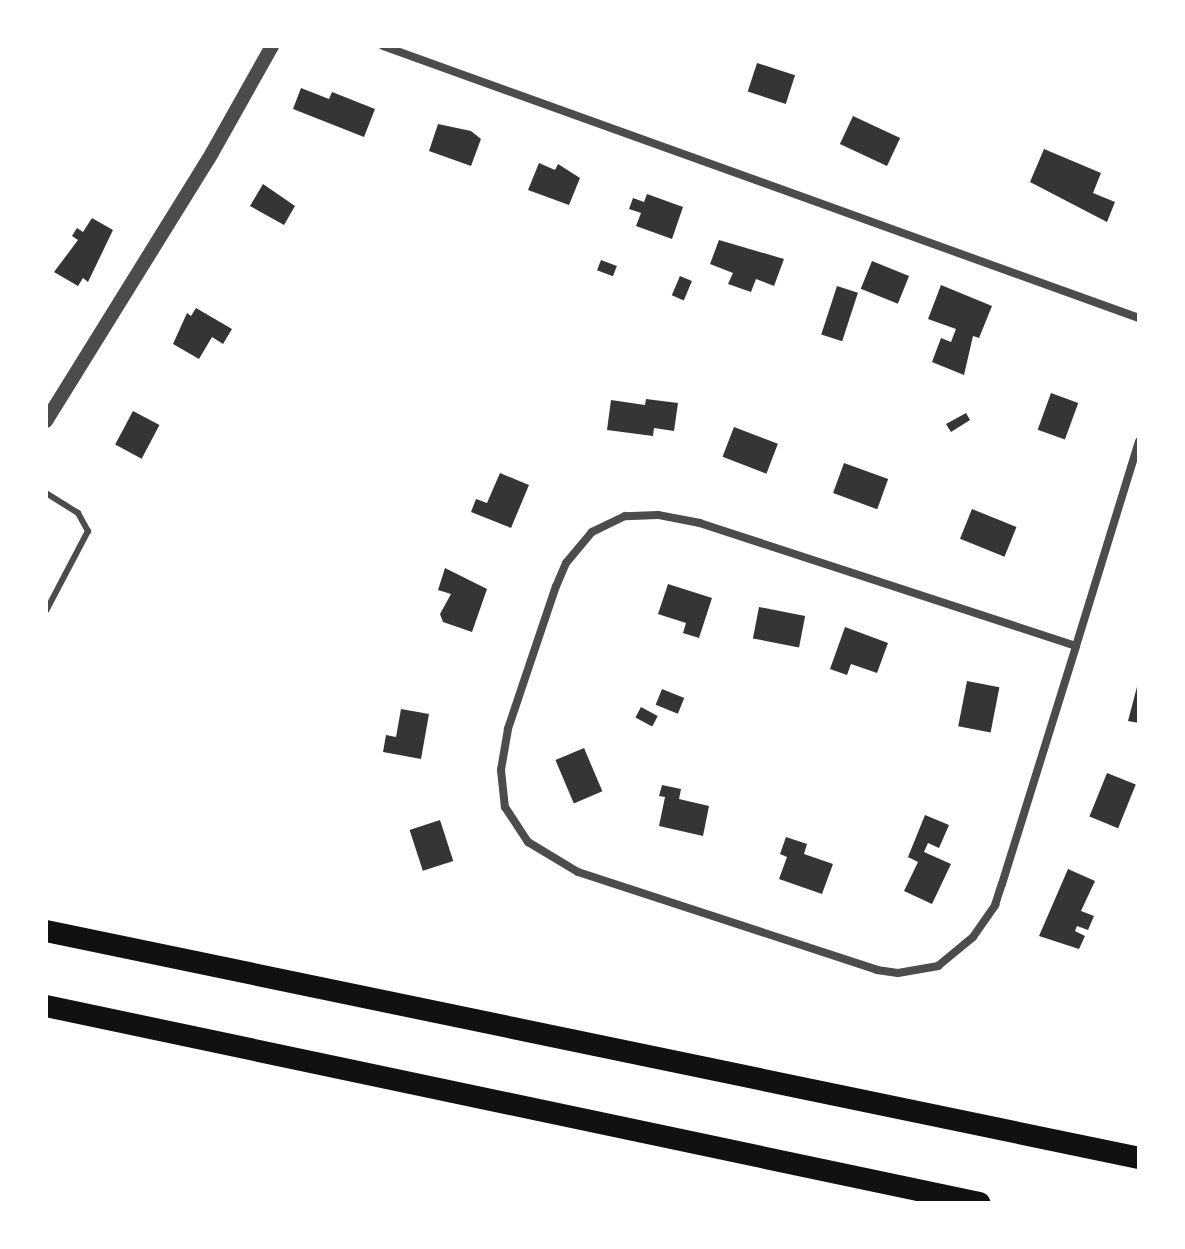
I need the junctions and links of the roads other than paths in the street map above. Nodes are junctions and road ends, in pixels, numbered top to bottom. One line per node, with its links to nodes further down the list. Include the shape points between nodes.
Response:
1 (272, 46): 4 (street)
2 (383, 46): 3 (street)
3 (1139, 318)
4 (46, 421)
5 (1139, 441): 8 (street)
6 (46, 493): 7 (lane, via 78,513 88,531)
7 (46, 611)
8 (1076, 646): 8 (street, via 995,905 957,954 920,972 877,970 578,872 528,842 505,807 501,770 508,729 556,586 566,563 592,532 625,516 658,515 700,523)
9 (46, 931): 11 (highway)
10 (46, 1006): 12 (highway)
11 (1139, 1158)
12 (979, 1203)

